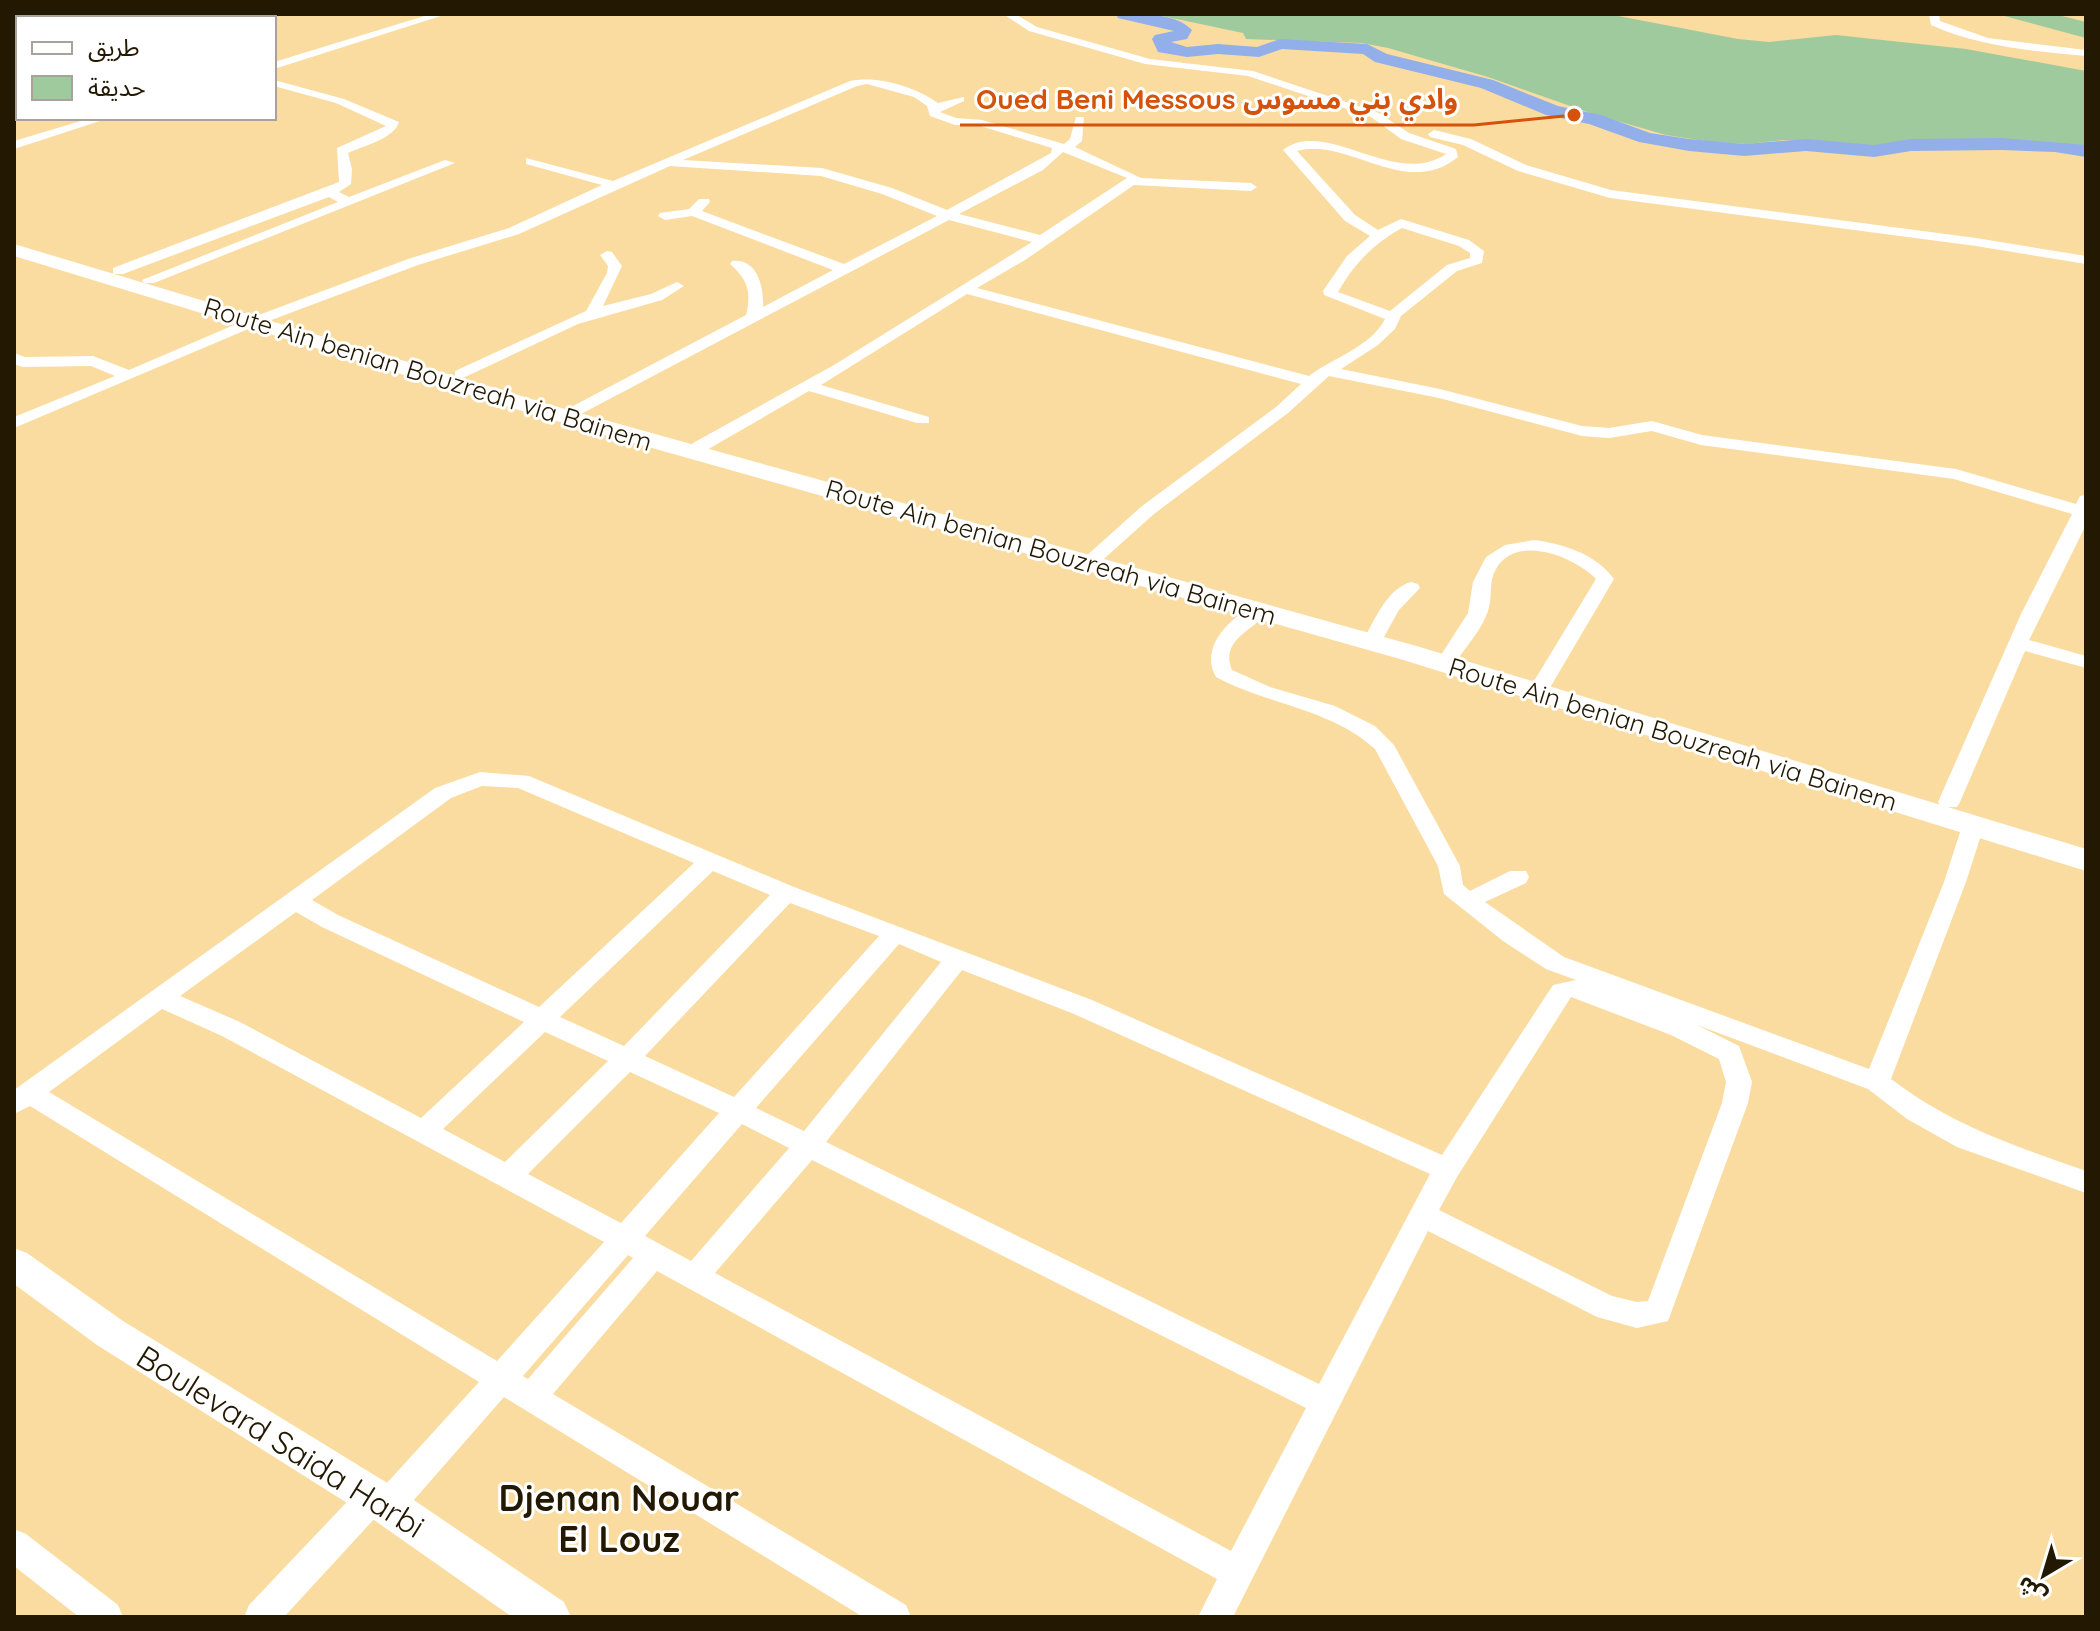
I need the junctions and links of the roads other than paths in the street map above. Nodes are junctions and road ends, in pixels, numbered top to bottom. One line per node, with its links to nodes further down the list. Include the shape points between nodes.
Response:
1 (442, 14): 5 (street)
2 (1008, 14): 9 (street, via 1033,29 1134,58 1241,71)
3 (1934, 14): 4 (street, via 1935,23 1946,28 2015,46)
4 (2086, 53)
5 (276, 65)
6 (276, 84): 20 (street, via 393,122 385,132 342,150 345,184)
7 (960, 99): 8 (street)
8 (934, 108): 13 (street, via 941,118 978,122); 16 (street, via 918,95 860,81)
9 (1375, 115): 26 (street, via 1405,136 1453,156 1398,167 1346,150 1289,150 1348,216); 31 (street, via 1610,194)
10 (1080, 119): 13 (street, via 1076,141)
11 (96, 120): 12 (street)
12 (14, 145)
13 (1062, 147): 17 (street, via 1131,174); 24 (street, via 1053,158)
14 (530, 161): 18 (street)
15 (449, 163): 22 (street)
16 (668, 163): 18 (street); 24 (street, via 822,172)
17 (1134, 181): 19 (street); 28 (street)
18 (615, 185): 41 (street, via 500,237 413,262)
19 (1251, 187)
20 (330, 192): 22 (street); 34 (street)
21 (705, 200): 23 (street)
22 (348, 202): 35 (street)
23 (693, 212): 25 (street); 33 (street)
24 (947, 215): 28 (street); 33 (street)
25 (665, 216)
26 (1378, 235): 39 (street, via 1352,259 1330,291 1337,299); 39 (street, via 1401,223 1477,251 1477,260 1452,268)
27 (14, 240): 34 (main road, Route Ain benian Bouzreah via Bainem)
28 (1042, 240): 37 (street)
29 (14, 250): 41 (main road, Route Ain benian Bouzreah via Bainem)
30 (607, 255): 38 (street, via 614,273)
31 (2086, 260)
32 (737, 264): 40 (street, via 752,275 757,303)
33 (846, 270): 40 (street)
34 (118, 271): 35 (main road, Route Ain benian Bouzreah via Bainem)
35 (149, 280): 41 (main road, Route Ain benian Bouzreah via Bainem)
36 (677, 286): 38 (street, via 653,300)
37 (964, 289): 46 (street); 47 (street)
38 (591, 314): 44 (street)
39 (1393, 317): 43 (street, via 1373,342)
40 (753, 318): 48 (street)
41 (261, 319): 44 (main road, Route Ain benian Bouzreah via Bainem); 45 (street); 53 (main road, Route Ain benian Bouzreah via Bainem, via 565,417)
42 (14, 358): 45 (street, via 93,361)
43 (1328, 371): 46 (street); 52 (street, via 1582,431 1652,426 1701,440 1956,474)
44 (460, 374): 48 (main road, Route Ain benian Bouzreah via Bainem)
45 (129, 376): 50 (street)
46 (1311, 382): 53 (street)
47 (808, 386): 49 (street); 51 (street)
48 (577, 410): 51 (main road, Route Ain benian Bouzreah via Bainem)
49 (923, 420)
50 (14, 423)
51 (699, 447): 53 (main road, Route Ain benian Bouzreah via Bainem)
52 (2084, 505): 57 (street)
53 (1095, 557): 55 (main road, Route Ain benian Bouzreah via Bainem); 56 (main road, Route Ain benian Bouzreah via Bainem)
54 (1411, 588): 56 (street, via 1391,607)
55 (1262, 610): 60 (main road, Route Ain benian Bouzreah via Bainem); 69 (street, via 1227,638 1220,669 1239,681 1335,714 1377,737 1449,866 1452,888)
56 (1377, 633): 58 (main road, Route Ain benian Bouzreah via Bainem)
57 (2018, 643): 59 (street); 61 (street)
58 (1451, 655): 60 (main road, Route Ain benian Bouzreah via Bainem); 60 (street, via 1477,615 1482,581 1496,556 1521,545 1552,548 1585,562 1605,579)
59 (2086, 662)
60 (1541, 687): 61 (main road, Route Ain benian Bouzreah via Bainem); 62 (main road, Route Ain benian Bouzreah via Bainem)
61 (1949, 802): 63 (main road, Route Ain benian Bouzreah via Bainem)
62 (1973, 826): 64 (main road, Route Ain benian Bouzreah via Bainem); 77 (street)
63 (2086, 841)
64 (2086, 860)
65 (710, 861): 67 (street); 68 (street, via 521,781 480,779 443,793); 75 (street)
66 (1518, 877): 69 (street)
67 (786, 893): 70 (street); 76 (street)
68 (294, 900): 74 (street); 75 (street)
69 (1466, 900): 72 (street)
70 (895, 933): 71 (street); 79 (street)
71 (958, 958): 81 (street); 82 (street, via 1083,1007)
72 (1555, 963): 73 (street); 77 (street)
73 (1572, 988): 82 (street, via 1562,991); 85 (street, via 1680,1028 1730,1053 1739,1082 1658,1312 1637,1315 1607,1308)
74 (158, 997): 78 (street); 80 (street, via 231,1029)
75 (542, 1019): 76 (street); 80 (street)
76 (627, 1059): 79 (street); 83 (street)
77 (1877, 1082): 84 (street, via 1916,1112 1966,1139)
78 (21, 1099): 90 (street)
79 (739, 1111): 81 (street); 86 (street)
80 (423, 1132): 83 (street)
81 (807, 1146): 89 (street); 92 (street)
82 (1447, 1169): 85 (street)
83 (508, 1177): 86 (street)
84 (2086, 1182)
85 (1422, 1215): 92 (street)
86 (623, 1238): 87 (street); 90 (street)
87 (654, 1254): 89 (street); 91 (street)
88 (14, 1264): 93 (street, Boulevard Saida Harbi, via 110,1333)
89 (695, 1276): 95 (street)
90 (498, 1380): 91 (street); 93 (street)
91 (530, 1399): 99 (street)
92 (1326, 1403): 95 (street)
93 (381, 1501): 97 (street); 98 (street, Boulevard Saida Harbi)
94 (14, 1545): 96 (street)
95 (1239, 1573): 100 (street)
96 (106, 1617)
97 (261, 1617)
98 (549, 1617)
99 (894, 1617)
100 (1215, 1617)

